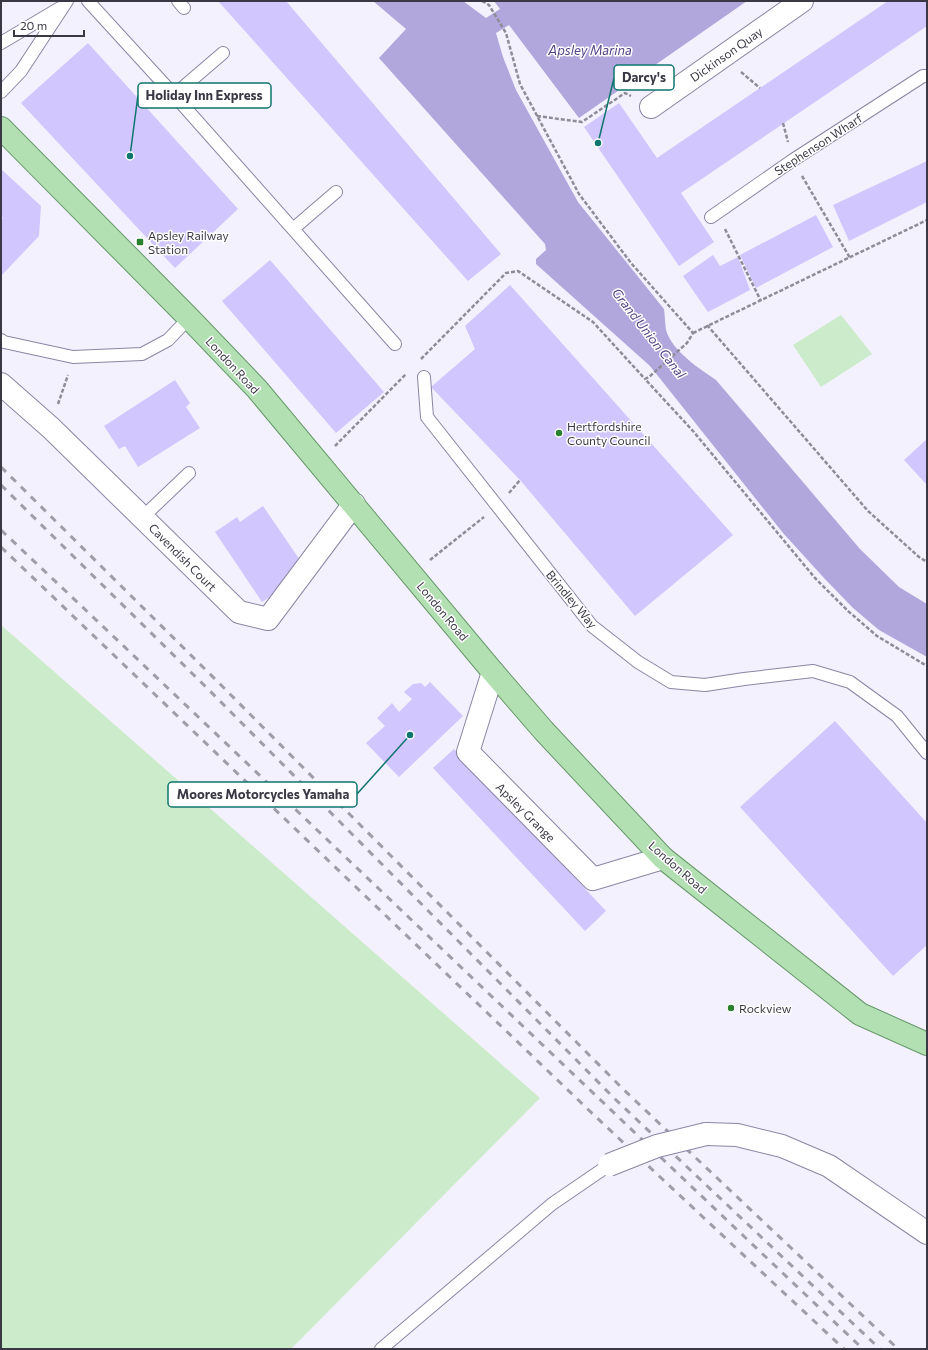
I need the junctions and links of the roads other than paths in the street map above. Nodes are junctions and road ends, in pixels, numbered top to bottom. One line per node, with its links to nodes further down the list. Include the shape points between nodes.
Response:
1 (88, 1): 8 (lane)
2 (802, 1): 9 (street, Dickinson Quay)
3 (65, 4): 4 (lane); 7 (lane, via 21,71)
4 (1, 43)
5 (222, 53): 8 (lane)
6 (927, 76): 12 (lane, Stephenson Wharf, via 923,76 792,160)
7 (1, 92)
8 (174, 95): 13 (lane)
9 (651, 107)
10 (1, 128): 14 (main road, London Road)
11 (336, 192): 13 (lane)
12 (714, 215)
13 (293, 229): 16 (lane)
14 (189, 318): 15 (lane, via 168,340 142,354 73,357); 20 (main road, London Road, via 257,389)
15 (1, 340)
16 (395, 344)
17 (424, 377): 23 (lane, Brindley Way, via 427,417 592,626 638,662 671,682 705,685 813,671 850,682 897,716)
18 (1, 384): 21 (street, Cavendish Court, via 51,428)
19 (189, 473): 21 (lane)
20 (354, 504): 21 (street, Cavendish Court, via 268,619 239,612); 22 (main road, London Road)
21 (143, 517)
22 (493, 672): 24 (main road, London Road, via 544,731); 24 (street, Apsley Grange, via 468,752 593,879)
23 (927, 753)
24 (663, 858): 25 (main road, London Road, via 860,1014)
25 (927, 1044)
26 (609, 1165): 27 (street, bridge, via 657,1146 706,1134 737,1134 782,1146 829,1166); 28 (lane, via 552,1204)
27 (927, 1233)
28 (381, 1349)

